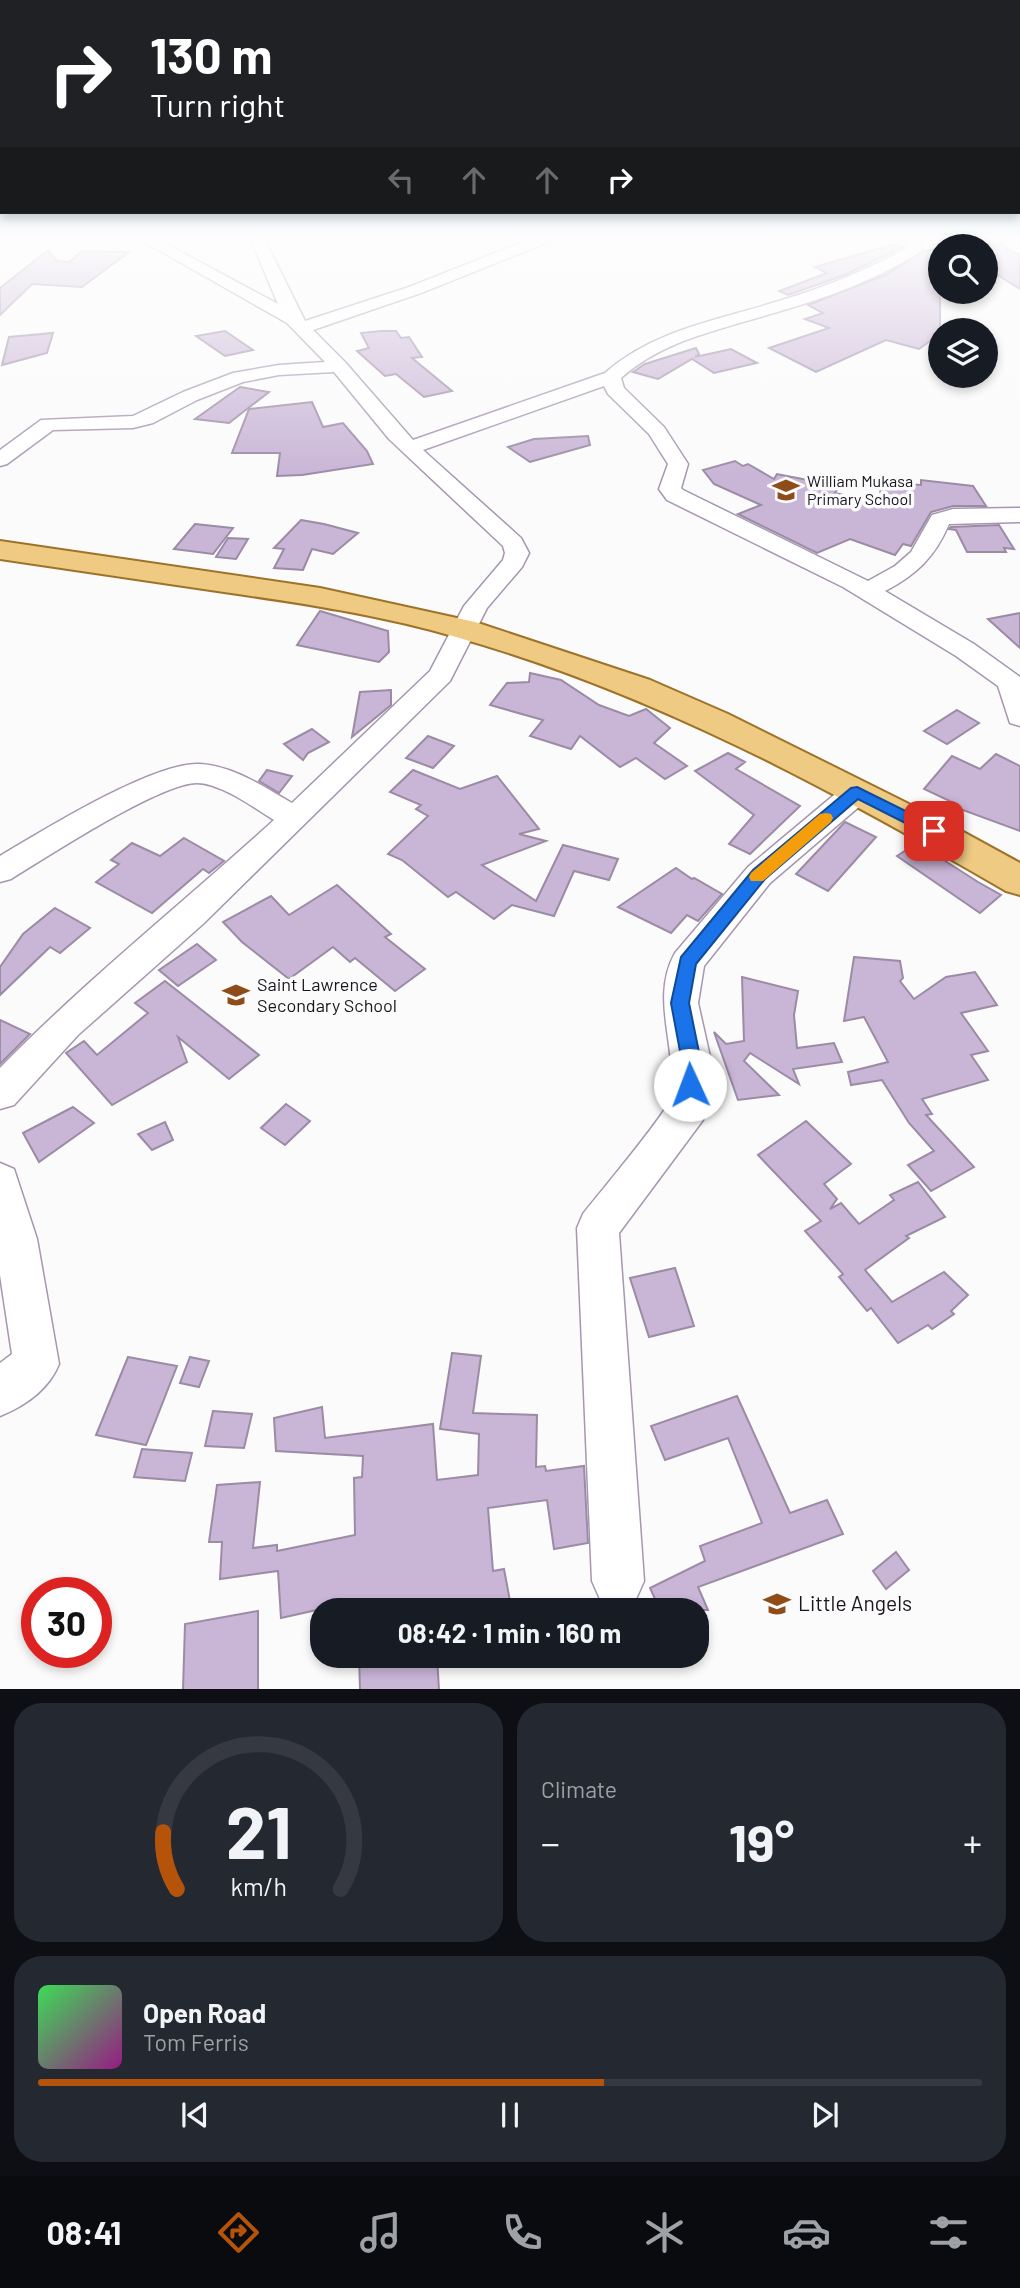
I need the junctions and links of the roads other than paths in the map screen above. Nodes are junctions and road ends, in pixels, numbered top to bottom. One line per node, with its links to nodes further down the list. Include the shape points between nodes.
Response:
1 (290, 319): 5 (street)
2 (296, 319): 5 (street)
3 (313, 319): 5 (street)
4 (738, 319): 7 (street, via 662,342 636,354)
5 (298, 323): 6 (street)
6 (339, 366): 8 (street); 9 (street, via 239,377 133,422 48,424)
7 (611, 377): 8 (street); 12 (street, via 615,390 668,446 678,464 670,489 675,495)
8 (409, 448): 13 (street, via 513,543 517,553)
9 (0, 460)
10 (1020, 515): 12 (street, via 940,520 930,545 911,568)
11 (0, 550): 13 (main road, via 320,597)
12 (867, 592): 14 (street, via 1011,683)
13 (464, 629): 15 (main road, via 638,687); 16 (street, via 441,675)
14 (1020, 717)
15 (857, 792): 18 (main road); 22 (street, via 759,874 687,962 680,1003 692,1062 689,1108 598,1228)
16 (295, 818): 17 (street, via 222,780 186,774 139,793); 19 (street, via 65,1025)
17 (0, 871)
18 (1020, 881)
19 (0, 1093)
20 (0, 1182): 21 (street, via 16,1239 36,1364)
21 (0, 1394)
22 (618, 1581)

